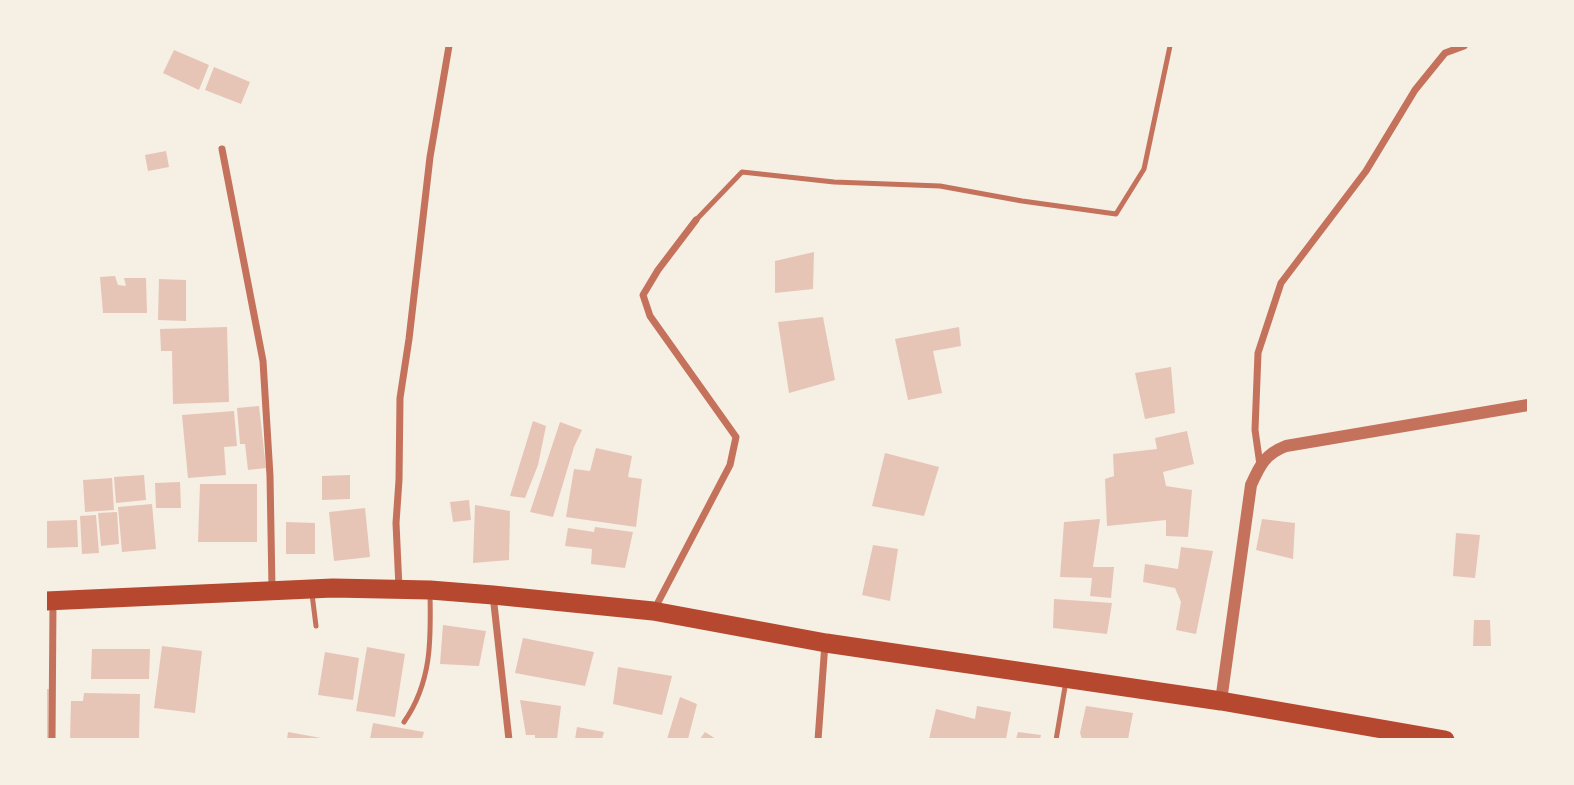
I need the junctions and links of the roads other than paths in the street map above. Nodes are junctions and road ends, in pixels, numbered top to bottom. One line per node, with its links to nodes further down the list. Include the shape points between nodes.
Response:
1 (449, 46): 9 (street, via 430,157 400,398)
2 (1170, 46): 5 (lane, via 1144,169 1116,214 940,187 742,172)
3 (1464, 46): 7 (street, via 1445,53 1415,90 1366,171 1281,283 1258,353 1255,430)
4 (222, 149): 10 (street, via 263,361)
5 (696, 220): 14 (street, via 643,295 650,316 736,437 730,465)
6 (1528, 405): 7 (street, via 1286,446 1273,451)
7 (1260, 465): 18 (street, via 1251,485)
8 (312, 589): 9 (highway); 10 (highway); 15 (lane)
9 (399, 589): 11 (highway)
10 (272, 590): 13 (highway)
11 (430, 590): 12 (highway); 19 (lane, via 430,645 421,688)
12 (493, 595): 14 (highway); 22 (street)
13 (49, 601): 21 (street)
14 (653, 611): 16 (highway)
15 (316, 626)
16 (825, 643): 17 (highway); 23 (street)
17 (1067, 678): 18 (highway); 24 (lane)
18 (1221, 701): 20 (highway)
19 (404, 722)
20 (1375, 734): 25 (highway)
21 (52, 740)
22 (509, 740)
23 (818, 740)
24 (1056, 740)
25 (1445, 740)

